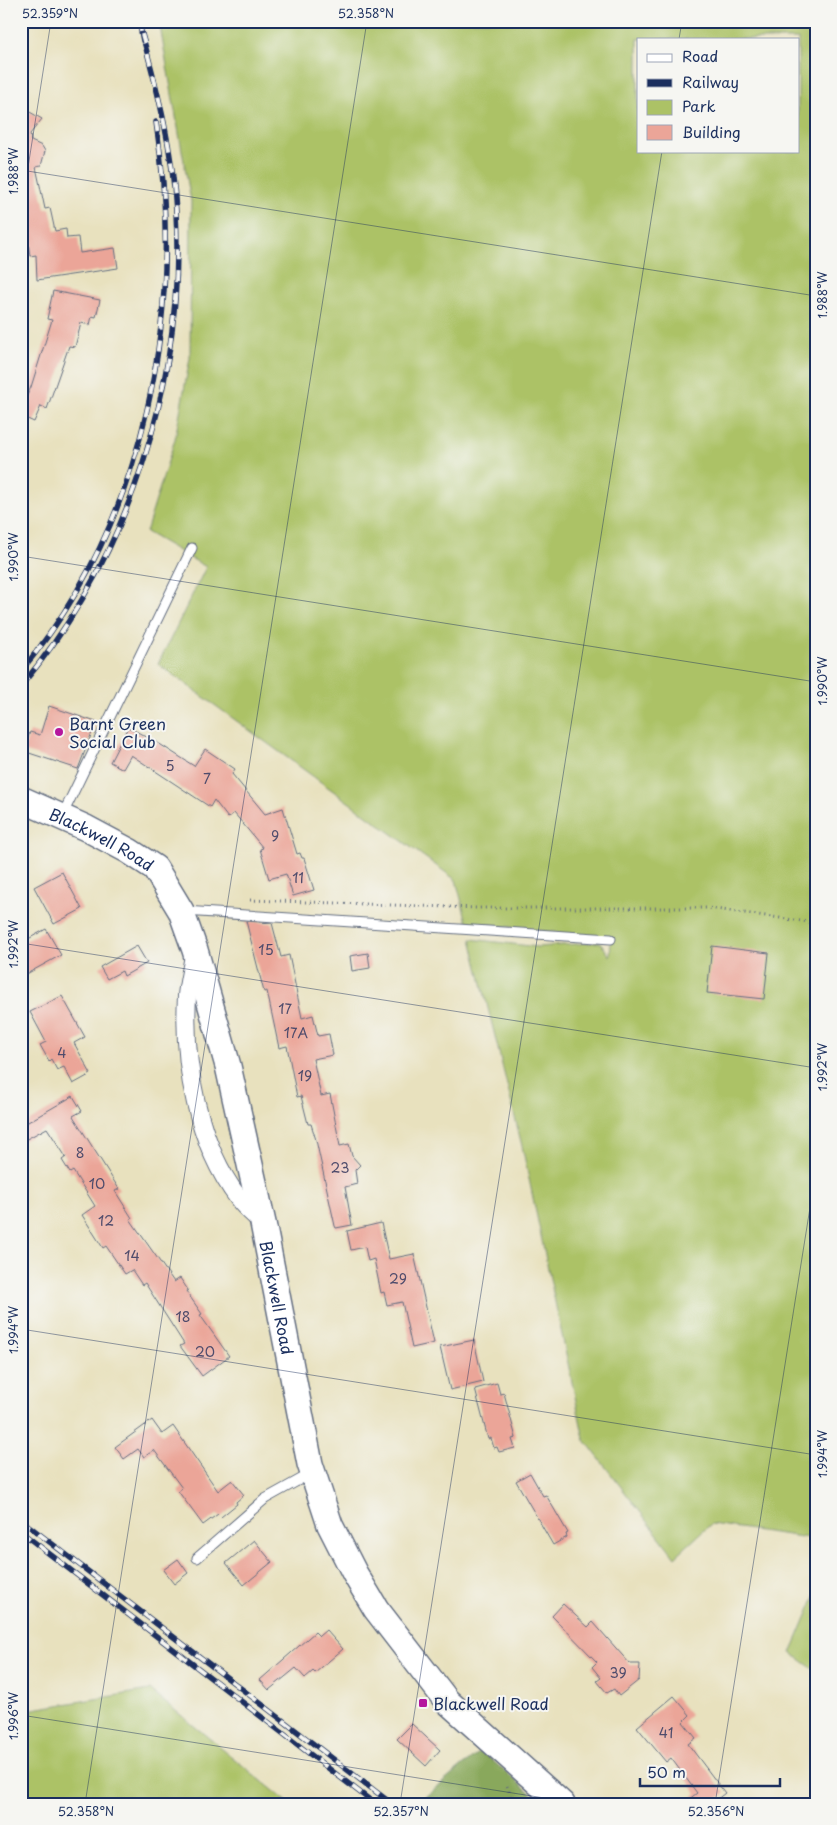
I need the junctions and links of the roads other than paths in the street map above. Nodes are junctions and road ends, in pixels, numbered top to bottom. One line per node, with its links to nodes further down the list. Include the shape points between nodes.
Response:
1 (192, 548): 3 (lane)
2 (21, 799): 3 (street, Blackwell Road)
3 (62, 816): 4 (street, Blackwell Road, via 130,851 155,868)
4 (181, 911): 5 (lane); 6 (street, Blackwell Road)
5 (611, 939)
6 (195, 950): 7 (street, Blackwell Road, via 228,1066); 7 (street, via 187,996 188,1039 193,1084 204,1131 217,1164 239,1200)
7 (263, 1223): 8 (street, Blackwell Road)
8 (313, 1472): 9 (lane, via 265,1499); 10 (street, Blackwell Road, via 330,1525 355,1574 408,1652 447,1701)
9 (197, 1558)
10 (562, 1804)

